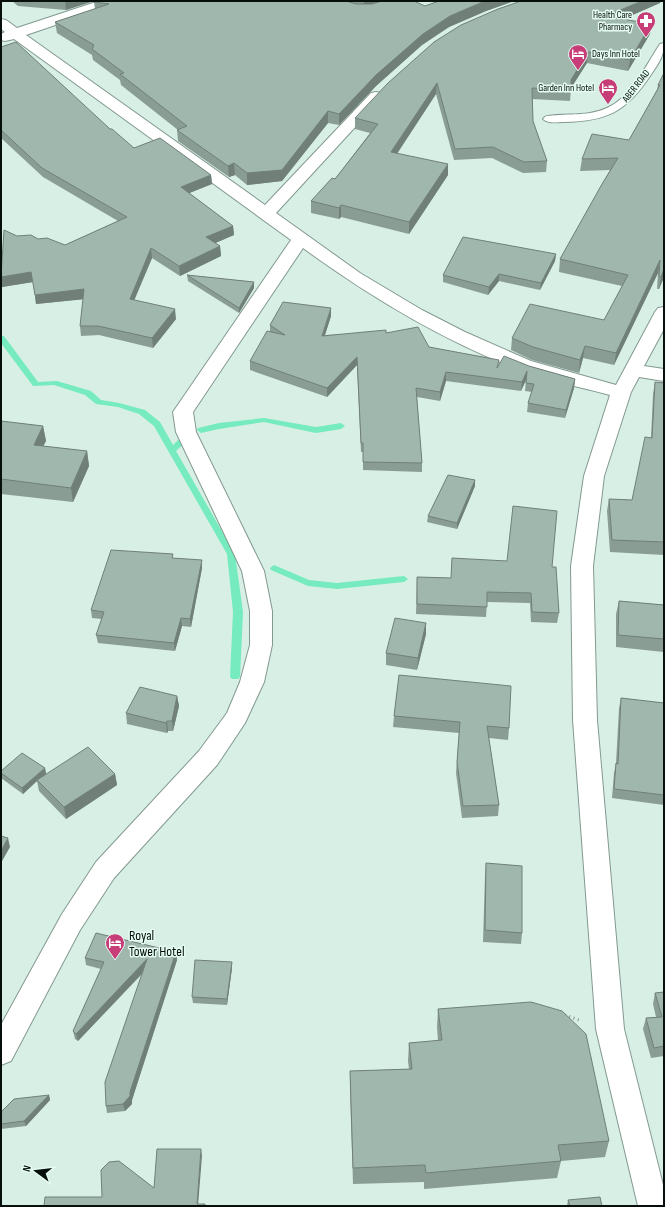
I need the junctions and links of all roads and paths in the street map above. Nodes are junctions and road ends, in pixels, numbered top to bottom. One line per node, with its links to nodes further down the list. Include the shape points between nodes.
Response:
1 (112, 1): 3 (street)
2 (1, 23): 3 (street)
3 (8, 36): 7 (street)
4 (664, 46): 6 (lane, ABER ROAD, via 620,105 581,118)
5 (387, 86): 7 (street)
6 (549, 119)
7 (266, 214): 8 (street)
8 (300, 239): 12 (street, via 400,306 457,336 525,365); 15 (street, via 183,412 186,432 253,571 261,611 261,645 252,682 237,717 208,758 105,870 71,922)
9 (664, 312): 10 (street)
10 (632, 370): 11 (street); 12 (street)
11 (664, 375)
12 (621, 392): 14 (street, via 594,476 582,566 585,720)
13 (559, 1014): 14 (path)
14 (610, 1029): 16 (street)
15 (1, 1052)
16 (653, 1206)

